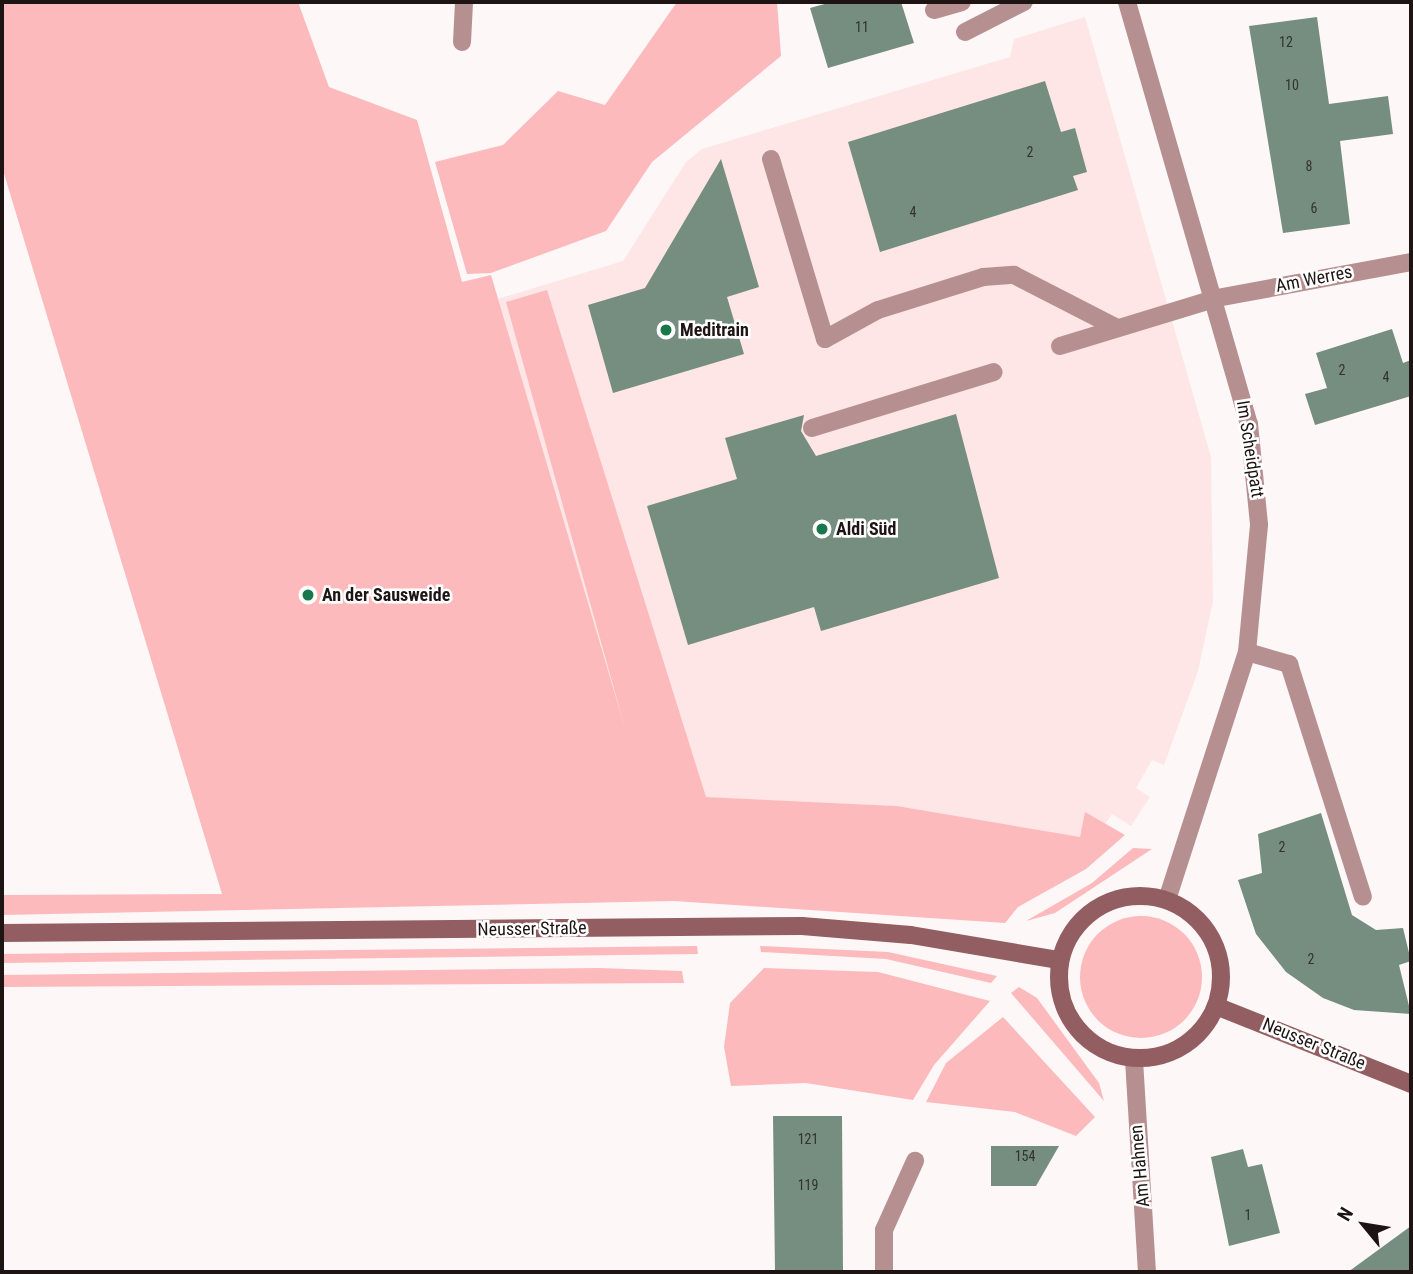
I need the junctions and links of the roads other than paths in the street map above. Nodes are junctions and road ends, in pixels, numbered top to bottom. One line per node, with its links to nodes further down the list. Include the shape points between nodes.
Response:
1 (464, 2): 7 (street)
2 (962, 2): 5 (street)
3 (1024, 2): 6 (street)
4 (1127, 2): 10 (street, Im Scheidpatt)
5 (934, 10)
6 (965, 32)
7 (462, 43)
8 (771, 159): 11 (street, via 825,338 878,310 983,277 1014,275)
9 (1411, 262): 10 (street, Am Werres)
10 (1217, 298): 11 (street); 15 (street, Im Scheidpatt, via 1250,424 1257,488 1258,577)
11 (1117, 328): 12 (street)
12 (1060, 346)
13 (995, 372): 14 (street)
14 (811, 428)
15 (1247, 652): 16 (street, via 1289,664); 17 (street, Im Scheidpatt)
16 (1363, 897)
17 (1167, 899): 19 (main road, via 1133,895 1100,906 1074,929); 20 (main road, via 1195,916 1214,942 1221,974)
18 (2, 933): 19 (main road, Neusser Straße, via 802,926 911,935)
19 (1059, 960): 21 (main road, via 1059,991 1070,1020 1091,1042)
20 (1216, 1006): 21 (main road, via 1200,1031 1178,1049); 22 (main road, Neusser Straße)
21 (1134, 1060): 25 (street, Am Hahnen)
22 (1411, 1084)
23 (915, 1161): 24 (street, via 884,1230)
24 (884, 1272)
25 (1147, 1272)

